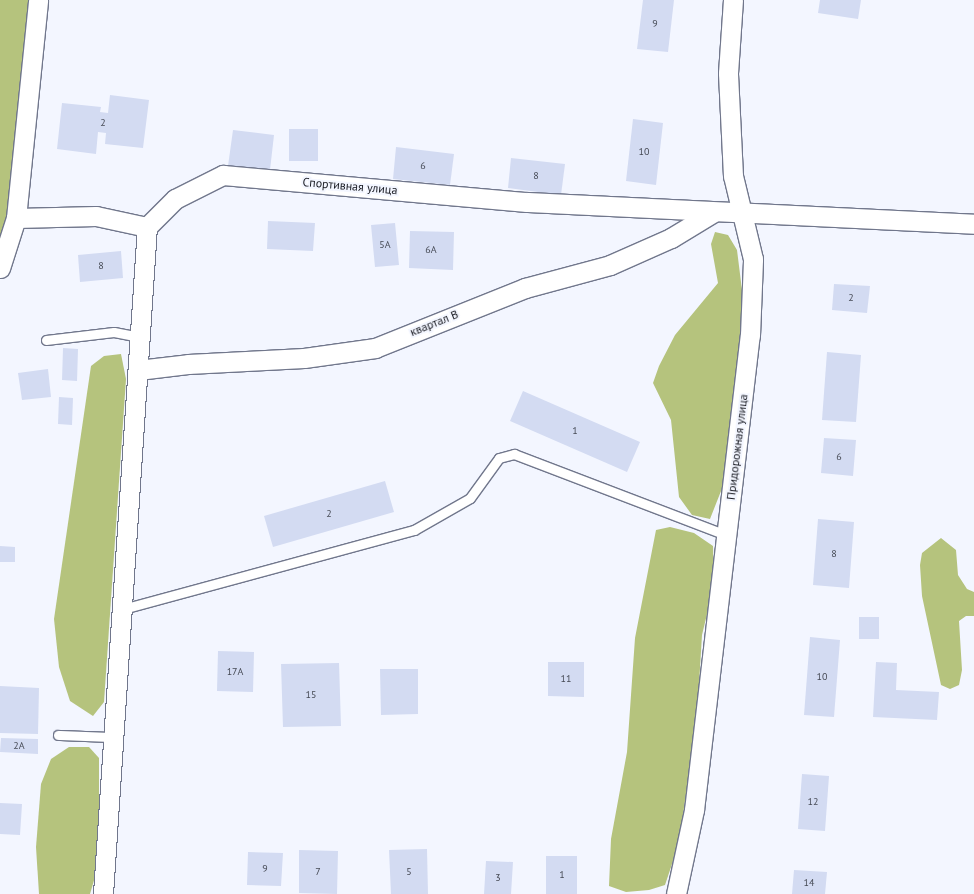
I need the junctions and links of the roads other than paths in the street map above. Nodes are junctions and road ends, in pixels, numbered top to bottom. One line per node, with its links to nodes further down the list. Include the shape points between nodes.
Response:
1 (38, 0): 5 (street)
2 (733, 0): 4 (street, Придорожная улица, via 728,73 733,176)
3 (714, 212): 4 (street, Спортивная улица); 7 (street, Спортивная улица, via 526,202 223,175 175,199); 11 (street, квартал В, via 671,238 610,265 525,288 375,348 304,358)
4 (740, 212): 6 (street, Спортивная улица); 12 (street, Придорожная улица, via 753,258 750,326)
5 (16, 218): 7 (street, via 96,216); 8 (street)
6 (974, 224)
7 (147, 227): 9 (street)
8 (0, 268)
9 (140, 337): 10 (lane, via 114,332); 11 (street)
10 (46, 340)
11 (138, 370): 13 (street)
12 (726, 535): 13 (lane, via 514,454 499,458 470,498 414,530); 17 (street, Придорожная улица, via 694,810)
13 (123, 609): 15 (street)
14 (58, 735): 15 (lane)
15 (112, 737): 16 (street)
16 (103, 894)
17 (676, 894)

